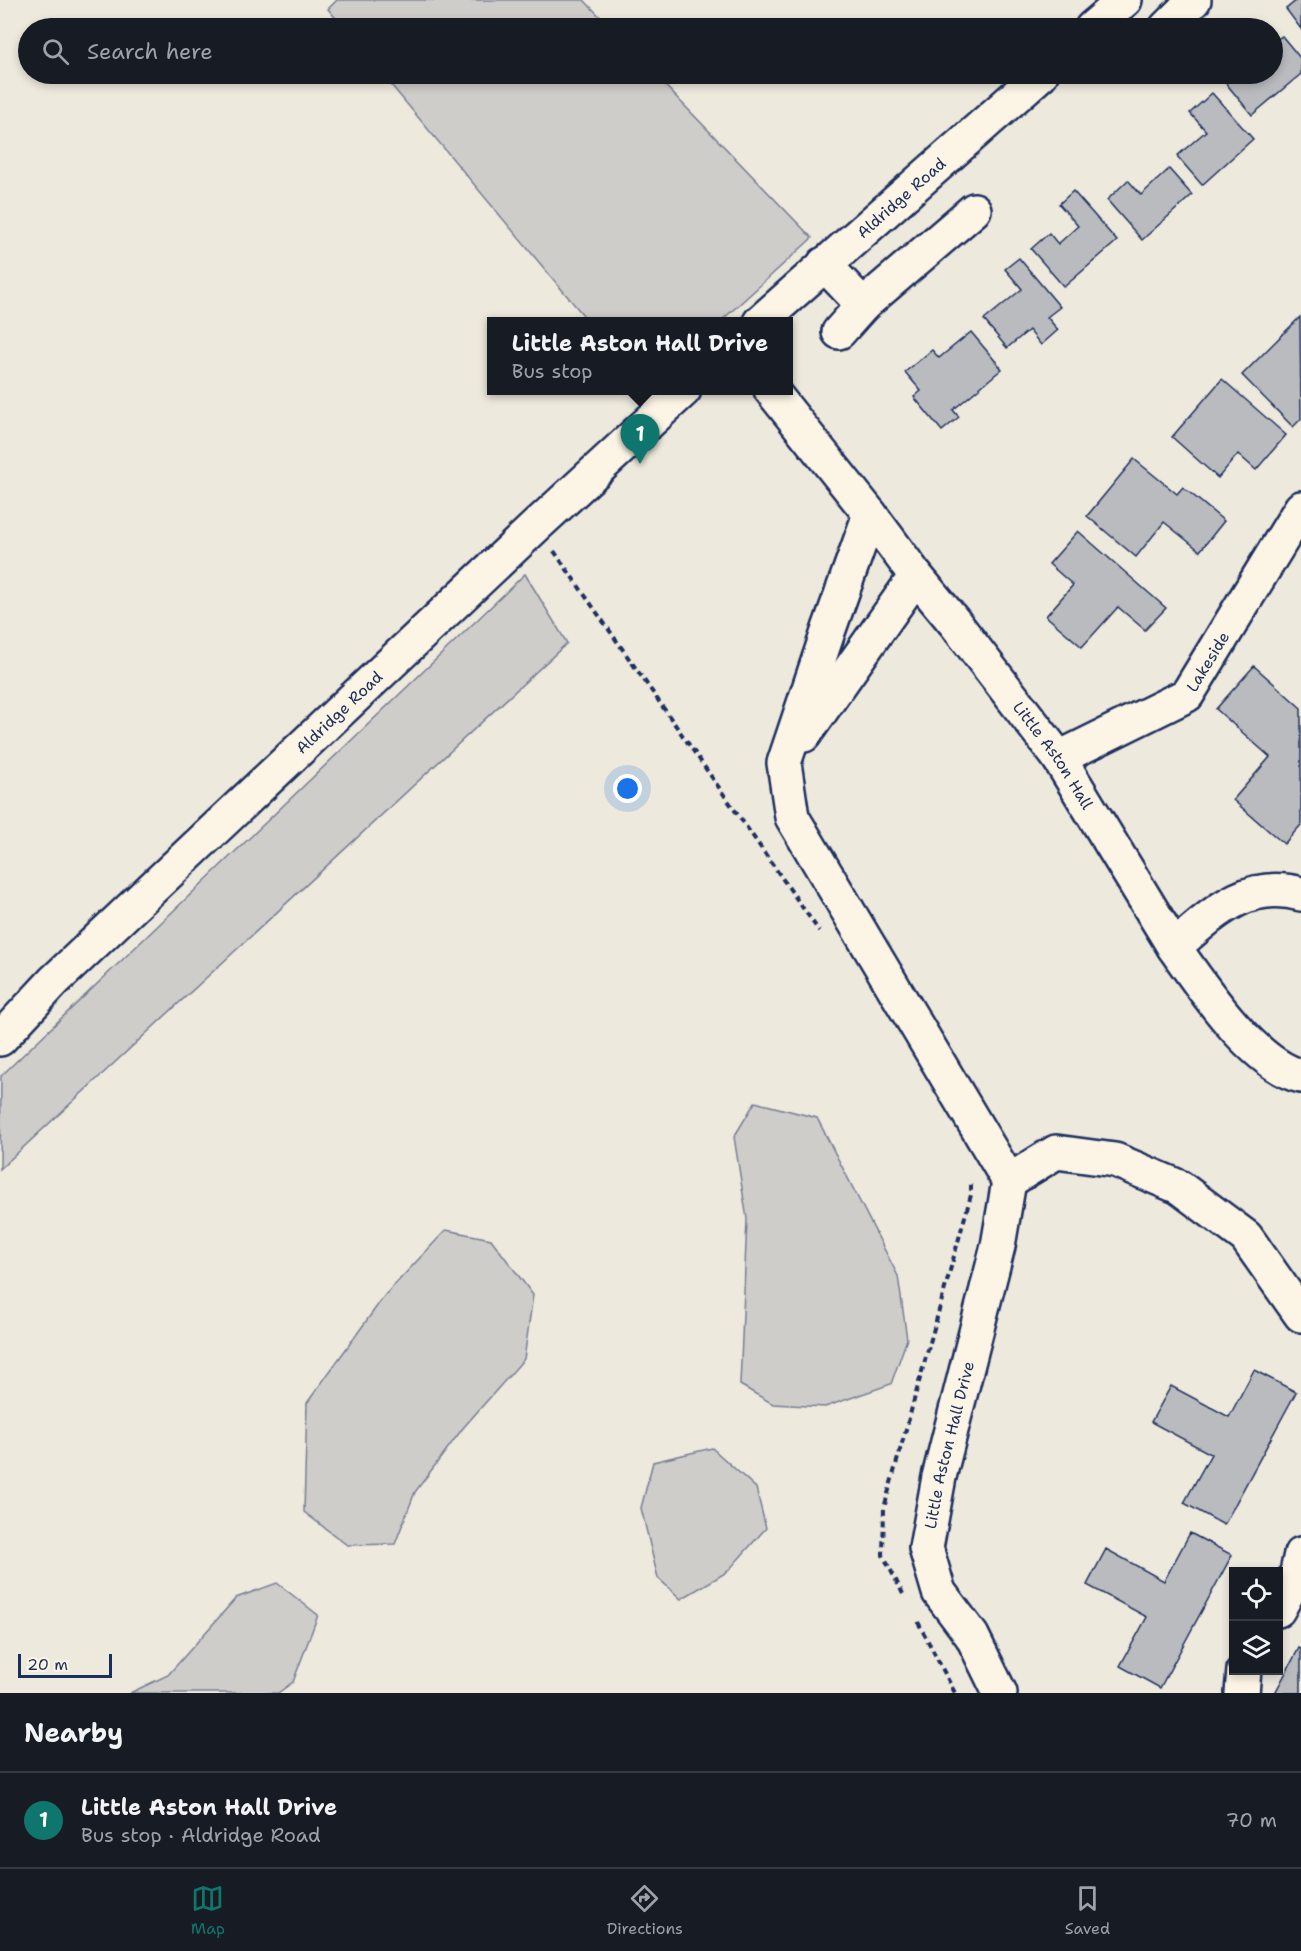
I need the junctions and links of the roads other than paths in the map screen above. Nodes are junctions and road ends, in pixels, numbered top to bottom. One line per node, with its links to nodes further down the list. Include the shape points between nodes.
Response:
1 (1125, 0): 3 (street)
2 (1194, 0): 4 (street)
3 (1104, 18)
4 (1176, 18)
5 (1030, 84): 7 (street, Aldridge Road)
6 (974, 210): 8 (street)
7 (824, 264): 8 (street); 9 (street, Aldridge Road)
8 (863, 305): 10 (street)
9 (764, 317)
10 (838, 332)
11 (679, 395): 20 (street, Aldridge Road, via 54,981)
12 (775, 395): 14 (street, Little Aston Hall)
13 (1301, 508): 16 (street, Lakeside, via 1187,695)
14 (870, 514): 15 (street, Little Aston Hall); 17 (street)
15 (916, 576): 16 (street, Little Aston Hall); 17 (street)
16 (1059, 758): 19 (street, Little Aston Hall)
17 (784, 764): 22 (street, via 792,817)
18 (1301, 894): 19 (street, via 1268,890 1237,898)
19 (1174, 948): 21 (street, Little Aston Hall, via 1228,1022 1271,1061)
20 (0, 1039)
21 (1301, 1076)
22 (1009, 1181): 23 (street, via 1056,1152 1114,1160 1179,1187 1246,1237); 27 (street, Little Aston Hall Drive, via 998,1246 939,1477 926,1548 939,1592 972,1636)
23 (1301, 1315)
24 (1301, 1554): 25 (street, via 1296,1577)
25 (1283, 1601)
26 (1244, 1675): 28 (street)
27 (1000, 1693)
28 (1242, 1693)

